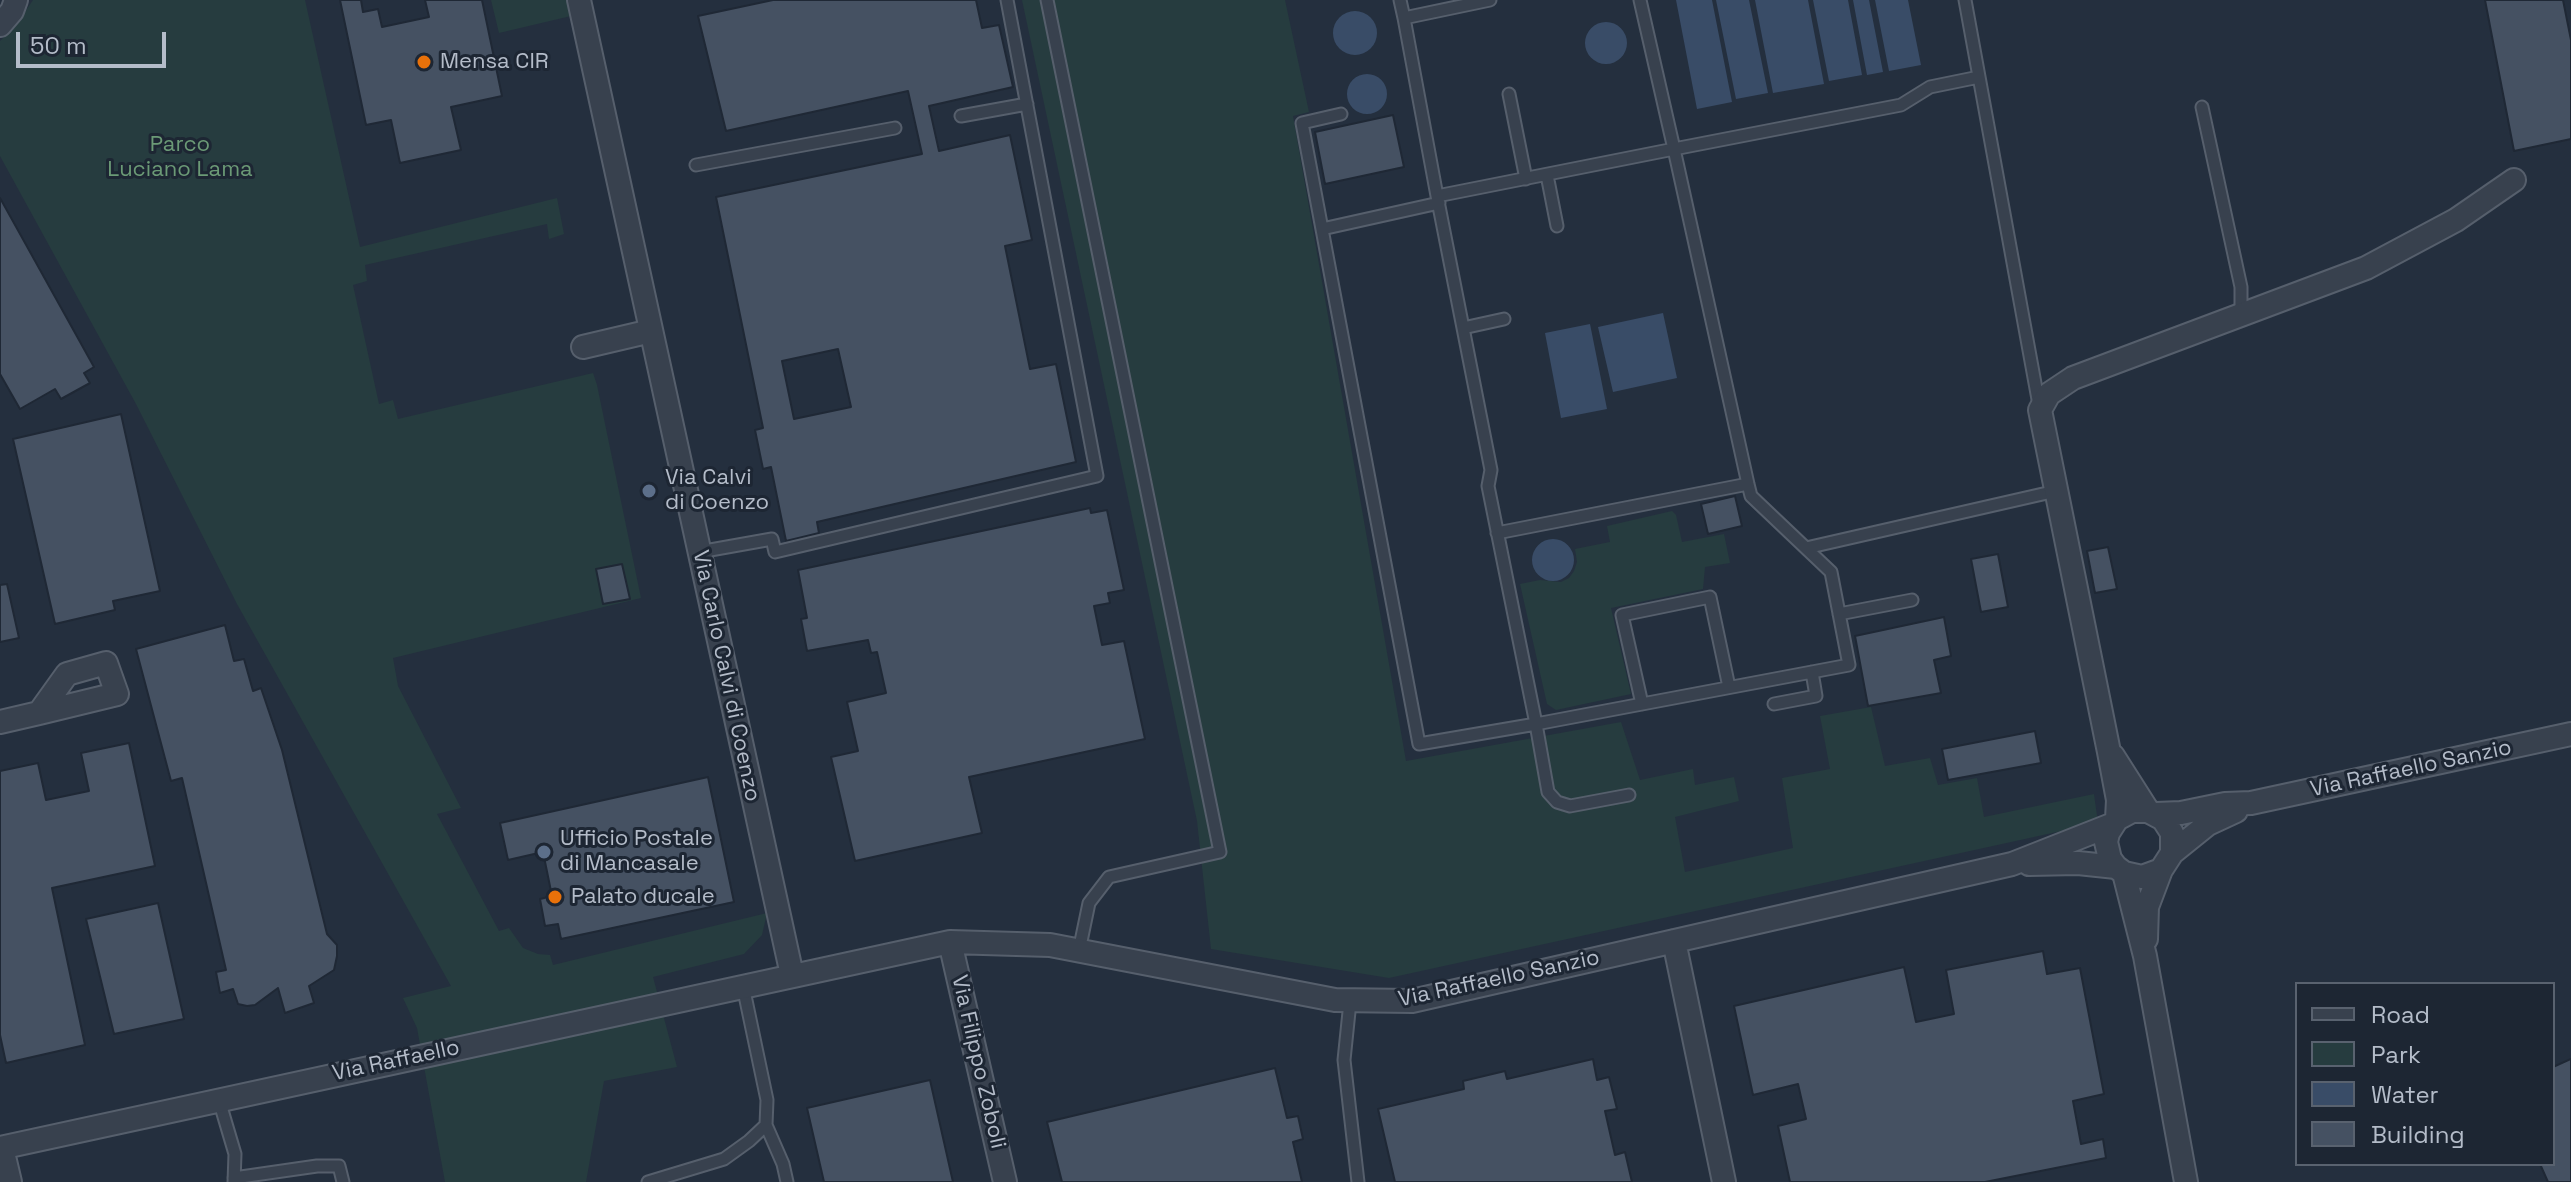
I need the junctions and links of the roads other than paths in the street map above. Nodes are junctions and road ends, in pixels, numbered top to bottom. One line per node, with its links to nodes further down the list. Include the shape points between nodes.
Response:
1 (16, 0): 10 (street)
2 (579, 0): 29 (street, Via Carlo Calvi di Coenzo)
3 (1007, 0): 13 (lane)
4 (1047, 0): 57 (lane, via 1220,852 1109,877 1089,903)
5 (1400, 0): 9 (lane)
6 (1490, 0): 9 (lane)
7 (1640, 0): 18 (lane)
8 (1965, 0): 11 (lane)
9 (1404, 18): 23 (lane)
10 (0, 25)
11 (1979, 77): 18 (lane, via 1930,87 1901,105); 31 (lane)
12 (1509, 94): 21 (lane)
13 (1027, 104): 16 (lane); 36 (lane, via 1097,476 775,552 772,539)
14 (2202, 107): 26 (lane, via 2241,287)
15 (1341, 114): 25 (lane, via 1302,123)
16 (961, 116)
17 (895, 128): 19 (lane)
18 (1674, 149): 20 (lane); 32 (lane)
19 (696, 165)
20 (1547, 175): 21 (lane); 24 (lane)
21 (1526, 179): 23 (lane)
22 (2514, 180): 26 (street, via 2456,220 2366,268)
23 (1438, 200): 25 (lane); 28 (lane)
24 (1557, 226)
25 (1322, 229): 45 (lane, via 1419,744)
26 (2241, 315): 31 (street, via 2073,378 2049,394)
27 (1504, 319): 28 (lane)
28 (1463, 328): 34 (lane, via 1491,470 1488,486)
29 (651, 331): 30 (street); 36 (street, Via Carlo Calvi di Coenzo)
30 (583, 347)
31 (2040, 410): 33 (street)
32 (1748, 484): 34 (lane); 35 (lane, via 1751,496)
33 (2056, 491): 35 (lane); 47 (street)
34 (1497, 533): 45 (lane)
35 (1806, 548): 38 (lane, via 1831,572)
36 (699, 552): 59 (street, Via Carlo Calvi di Coenzo)
37 (1912, 600): 38 (lane)
38 (1839, 614): 39 (lane, via 1849,665)
39 (1812, 672): 40 (lane); 42 (lane, via 1816,696)
40 (1729, 687): 41 (lane); 41 (lane, via 1710,597 1622,615)
41 (1642, 704): 45 (lane)
42 (1774, 704)
43 (39, 713): 44 (street)
44 (0, 722)
45 (1536, 724): 48 (lane, via 1548,792 1557,802 1570,806)
46 (2571, 734): 49 (street, Via Raffaello Sanzio)
47 (2109, 752): 50 (street); 51 (street, via 2118,800)
48 (1629, 795)
49 (2251, 803): 50 (street, Via Raffaello Sanzio); 52 (street, Via Raffaello Sanzio, via 2208,824)
50 (2152, 813): 51 (street, Via Raffaello Sanzio, via 2132,811); 52 (street, via 2172,833)
51 (2114, 822): 53 (street, Via Raffaello Sanzio); 54 (street, via 2107,850)
52 (2166, 862): 54 (street, Via Raffaello Sanzio, via 2142,877); 58 (street, via 2147,907)
53 (2012, 864): 54 (street, Via Raffaello Sanzio, via 2078,863); 55 (street, Via Raffaello Sanzio)
54 (2120, 870): 58 (street)
55 (1674, 941): 61 (street, Via Raffaello Sanzio, via 1412,1001); 72 (street)
56 (950, 942): 57 (street, Via Raffaello Sanzio); 59 (street, Via Raffaello Sanzio); 70 (street, Via Filippo Zoboli)
57 (1079, 951): 61 (street, Via Raffaello Sanzio)
58 (2145, 956): 73 (street)
59 (792, 975): 60 (street, Via Raffaello)
60 (743, 985): 62 (street, Via Raffaello); 63 (lane, via 767,1100)
61 (1350, 1002): 71 (lane, via 1344,1060)
62 (219, 1100): 64 (street, Via Raffaello); 65 (lane, via 235,1154)
63 (766, 1125): 68 (lane, via 724,1159); 69 (lane)
64 (1, 1148): 66 (street)
65 (234, 1180): 67 (lane, via 339,1166)
66 (10, 1182)
67 (343, 1182)
68 (648, 1182)
69 (787, 1182)
70 (1005, 1182)
71 (1358, 1182)
72 (1724, 1182)
73 (2186, 1182)

